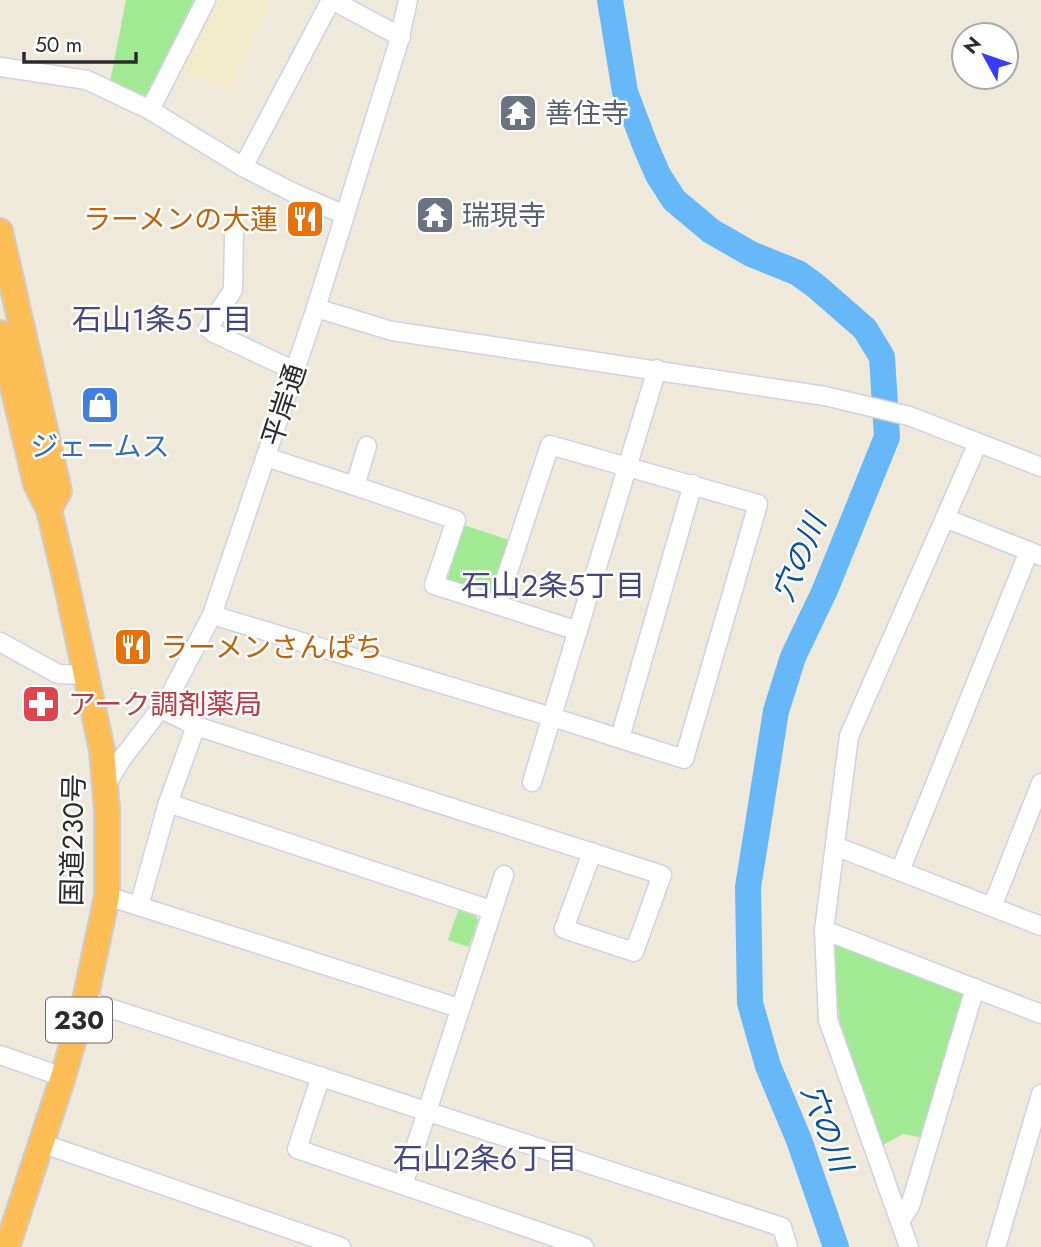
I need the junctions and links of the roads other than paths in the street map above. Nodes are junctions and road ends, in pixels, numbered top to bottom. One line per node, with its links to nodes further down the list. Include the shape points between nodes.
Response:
1 (206, 0): 6 (street)
2 (332, 0): 4 (street); 7 (street)
3 (408, 0): 4 (street, 平岸通)
4 (401, 37): 8 (street, 平岸通)
5 (0, 66): 6 (street, via 87,80)
6 (150, 110): 7 (street)
7 (243, 167): 8 (street)
8 (345, 215): 11 (street, 平岸通)
9 (0, 231): 22 (highway, 国道230号 / 230, via 59,491)
10 (234, 234): 14 (street, via 233,290 208,328)
11 (316, 308): 13 (street, via 392,331); 14 (street, 平岸通)
12 (0, 333): 22 (highway, 国道230号 / 230, via 36,484)
13 (657, 369): 15 (street, via 825,396 909,416); 18 (street)
14 (295, 371): 17 (street, 平岸通)
15 (978, 443): 19 (street); 23 (street)
16 (367, 446): 21 (street)
17 (266, 457): 21 (street); 26 (street, 平岸通)
18 (628, 466): 20 (street); 25 (street, via 550,445); 27 (street)
19 (1041, 467)
20 (693, 484): 33 (street); 33 (street, via 758,504 684,759)
21 (355, 486): 25 (street, via 456,520 434,585)
22 (50, 510): 29 (highway, 国道230号 / 230)
23 (945, 518): 24 (street); 38 (street, via 849,736)
24 (1035, 554): 40 (street)
25 (497, 605): 27 (street)
26 (212, 615): 30 (street, 平岸通); 31 (street)
27 (578, 631): 31 (street)
28 (0, 642): 29 (street, via 58,674)
29 (86, 675): 36 (highway, 国道230号 / 230)
30 (161, 709): 32 (street); 36 (street, 平岸通)
31 (552, 717): 33 (street); 34 (street)
32 (196, 726): 37 (street); 39 (street)
33 (620, 738)
34 (532, 782)
35 (1041, 783): 44 (street)
36 (106, 785): 42 (highway, 国道230号 / 230)
37 (168, 803): 43 (street); 45 (street)
38 (835, 846): 40 (street); 47 (street)
39 (592, 852): 39 (street, via 564,929 634,952 662,875)
40 (900, 871): 44 (street)
41 (504, 875): 45 (street)
42 (107, 896): 43 (street); 49 (highway, 国道230号 / 230)
43 (139, 906): 50 (street)
44 (992, 907): 46 (street)
45 (491, 910): 50 (street)
46 (1041, 926)
47 (824, 930): 48 (street); 59 (street, via 828,1020)
48 (975, 988): 51 (street); 59 (street, via 910,1206)
49 (85, 1000): 53 (street); 54 (highway, 国道230号 / 230)
50 (459, 1008): 56 (street)
51 (1041, 1014)
52 (0, 1055): 54 (street)
53 (321, 1076): 56 (street); 58 (street, via 297,1149)
54 (63, 1077): 57 (highway, 国道230号 / 230)
55 (1041, 1094): 65 (street)
56 (427, 1111): 58 (street); 63 (street, via 782,1227)
57 (41, 1143): 60 (highway, 国道230号 / 230); 61 (street)
58 (403, 1185): 62 (street)
59 (900, 1221): 64 (street)
60 (7, 1247)
61 (341, 1247)
62 (584, 1247)
63 (788, 1247)
64 (909, 1247)
65 (996, 1247)

